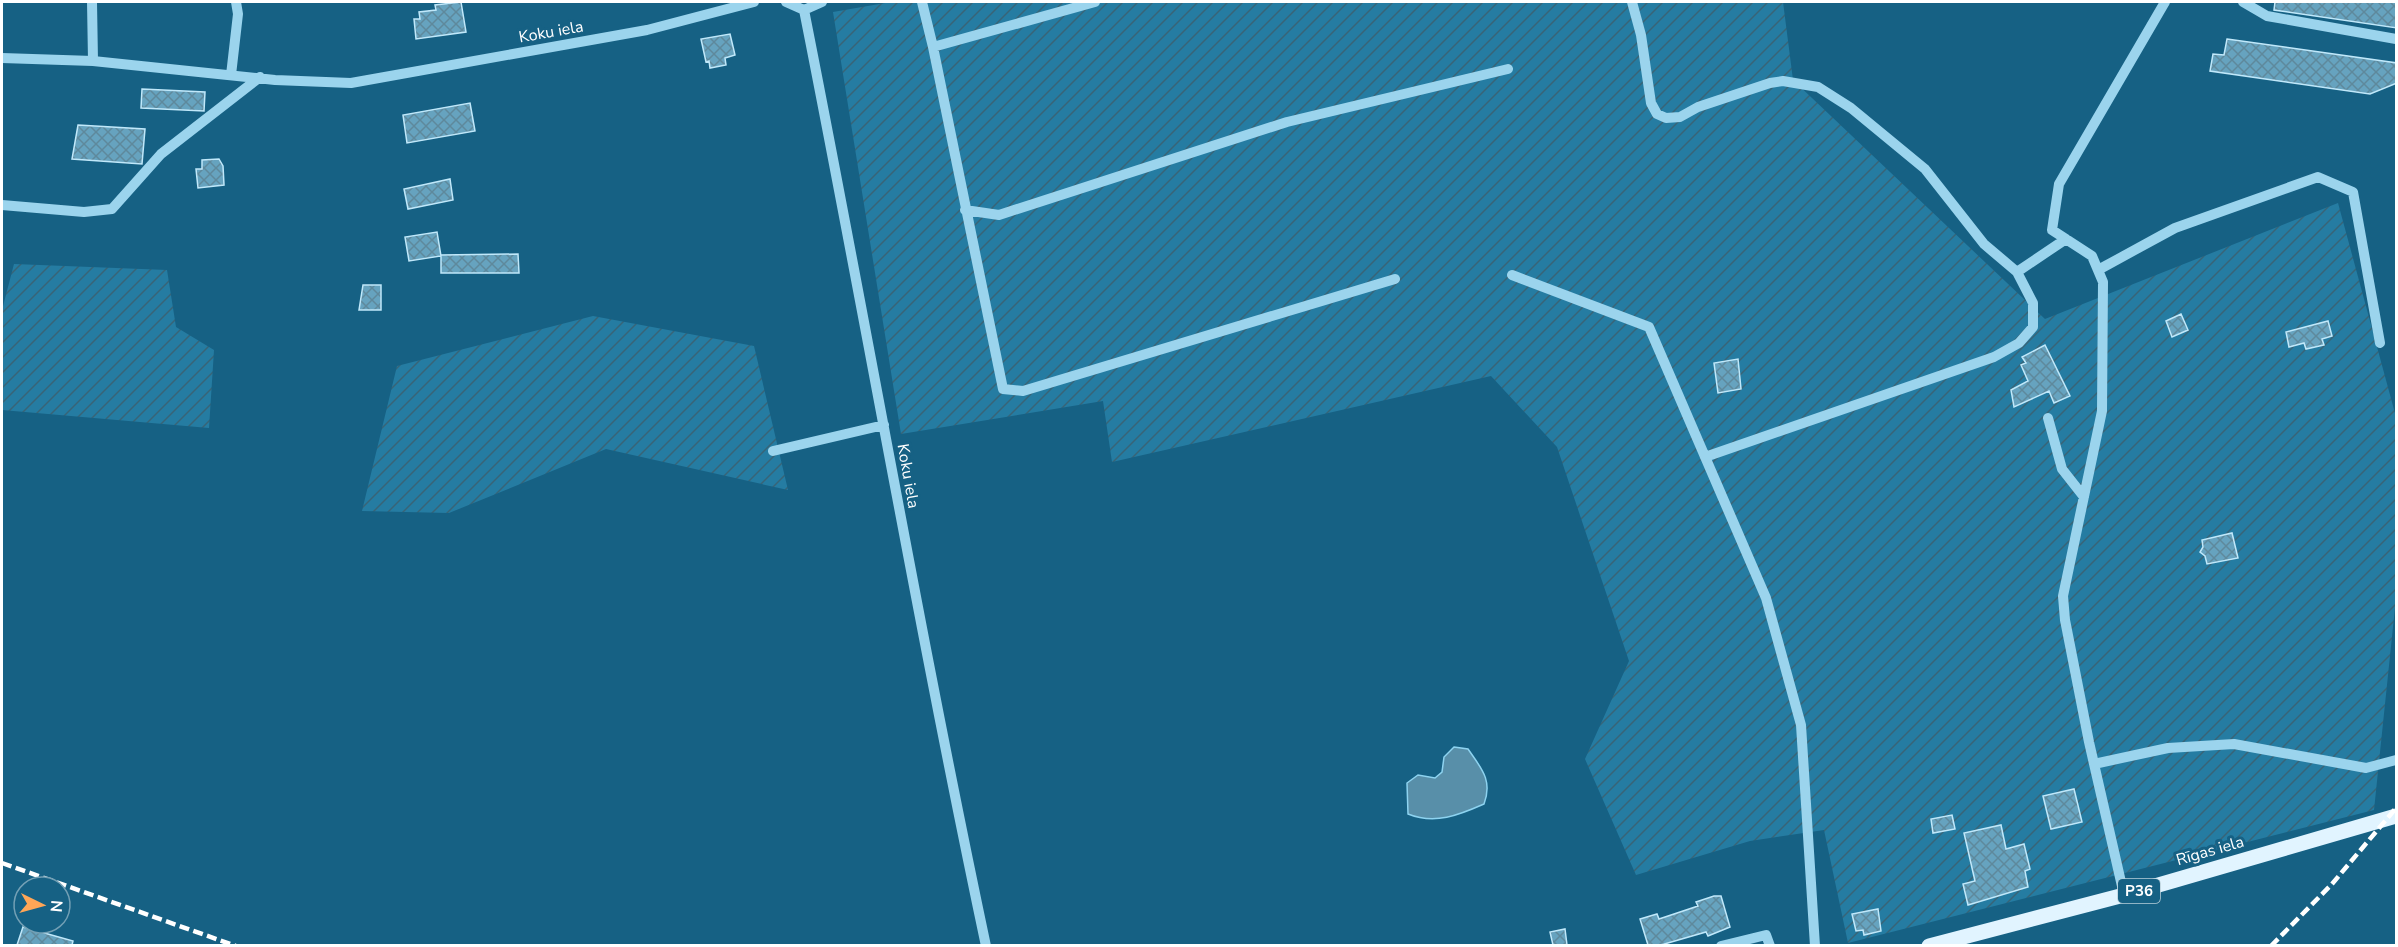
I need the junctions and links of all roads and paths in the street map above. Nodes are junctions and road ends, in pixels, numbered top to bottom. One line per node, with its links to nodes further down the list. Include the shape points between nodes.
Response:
1 (92, 2): 15 (street)
2 (236, 2): 17 (street)
3 (754, 2): 18 (street, Koku iela, via 647,30 351,83)
4 (786, 2): 11 (street)
5 (822, 2): 11 (street)
6 (922, 2): 13 (street)
7 (1095, 2): 13 (street)
8 (1632, 2): 23 (street, via 1651,103 1657,114 1680,117 1770,83 1783,81 1818,87 1851,108 1925,169 1984,244)
9 (2165, 2): 21 (street, via 2059,184 2052,230)
10 (2243, 2): 12 (street, via 2266,16)
11 (804, 10): 28 (street, Koku iela)
12 (2397, 39)
13 (933, 47): 20 (street)
14 (2, 57): 15 (street, Koku iela)
15 (93, 61): 17 (street, Koku iela)
16 (1509, 69): 20 (street, via 1287,122 999,215)
17 (231, 75): 18 (street, Koku iela)
18 (260, 77): 19 (street, via 161,154 112,209 84,212)
19 (2, 205)
20 (965, 210): 25 (street, via 1003,389 1023,391)
21 (2066, 239): 22 (street, via 2092,256); 23 (street)
22 (2098, 270): 26 (street, via 2175,228 2318,177 2353,192); 31 (street, via 2103,282 2102,411)
23 (2017, 272): 30 (street, via 2033,303 2033,327 2019,343 1994,357)
24 (1512, 275): 30 (street, via 1649,327)
25 (1395, 279)
26 (2380, 343)
27 (2048, 418): 31 (street, via 2062,469)
28 (884, 425): 29 (street); 36 (street, Koku iela)
29 (773, 451)
30 (1705, 457): 39 (street, via 1766,598 1801,725)
31 (2084, 497): 33 (street, via 2063,596)
32 (2397, 760): 33 (street, via 2367,768 2234,744 2168,748)
33 (2094, 764): 35 (street)
34 (2397, 816): 35 (main road, Rīgas iela / P36)
35 (2124, 895): 40 (main road, Rīgas iela / P36)
36 (986, 945)
37 (1721, 945): 38 (street, via 1766,935)
38 (1770, 945)
39 (1815, 945)
40 (1929, 945)

